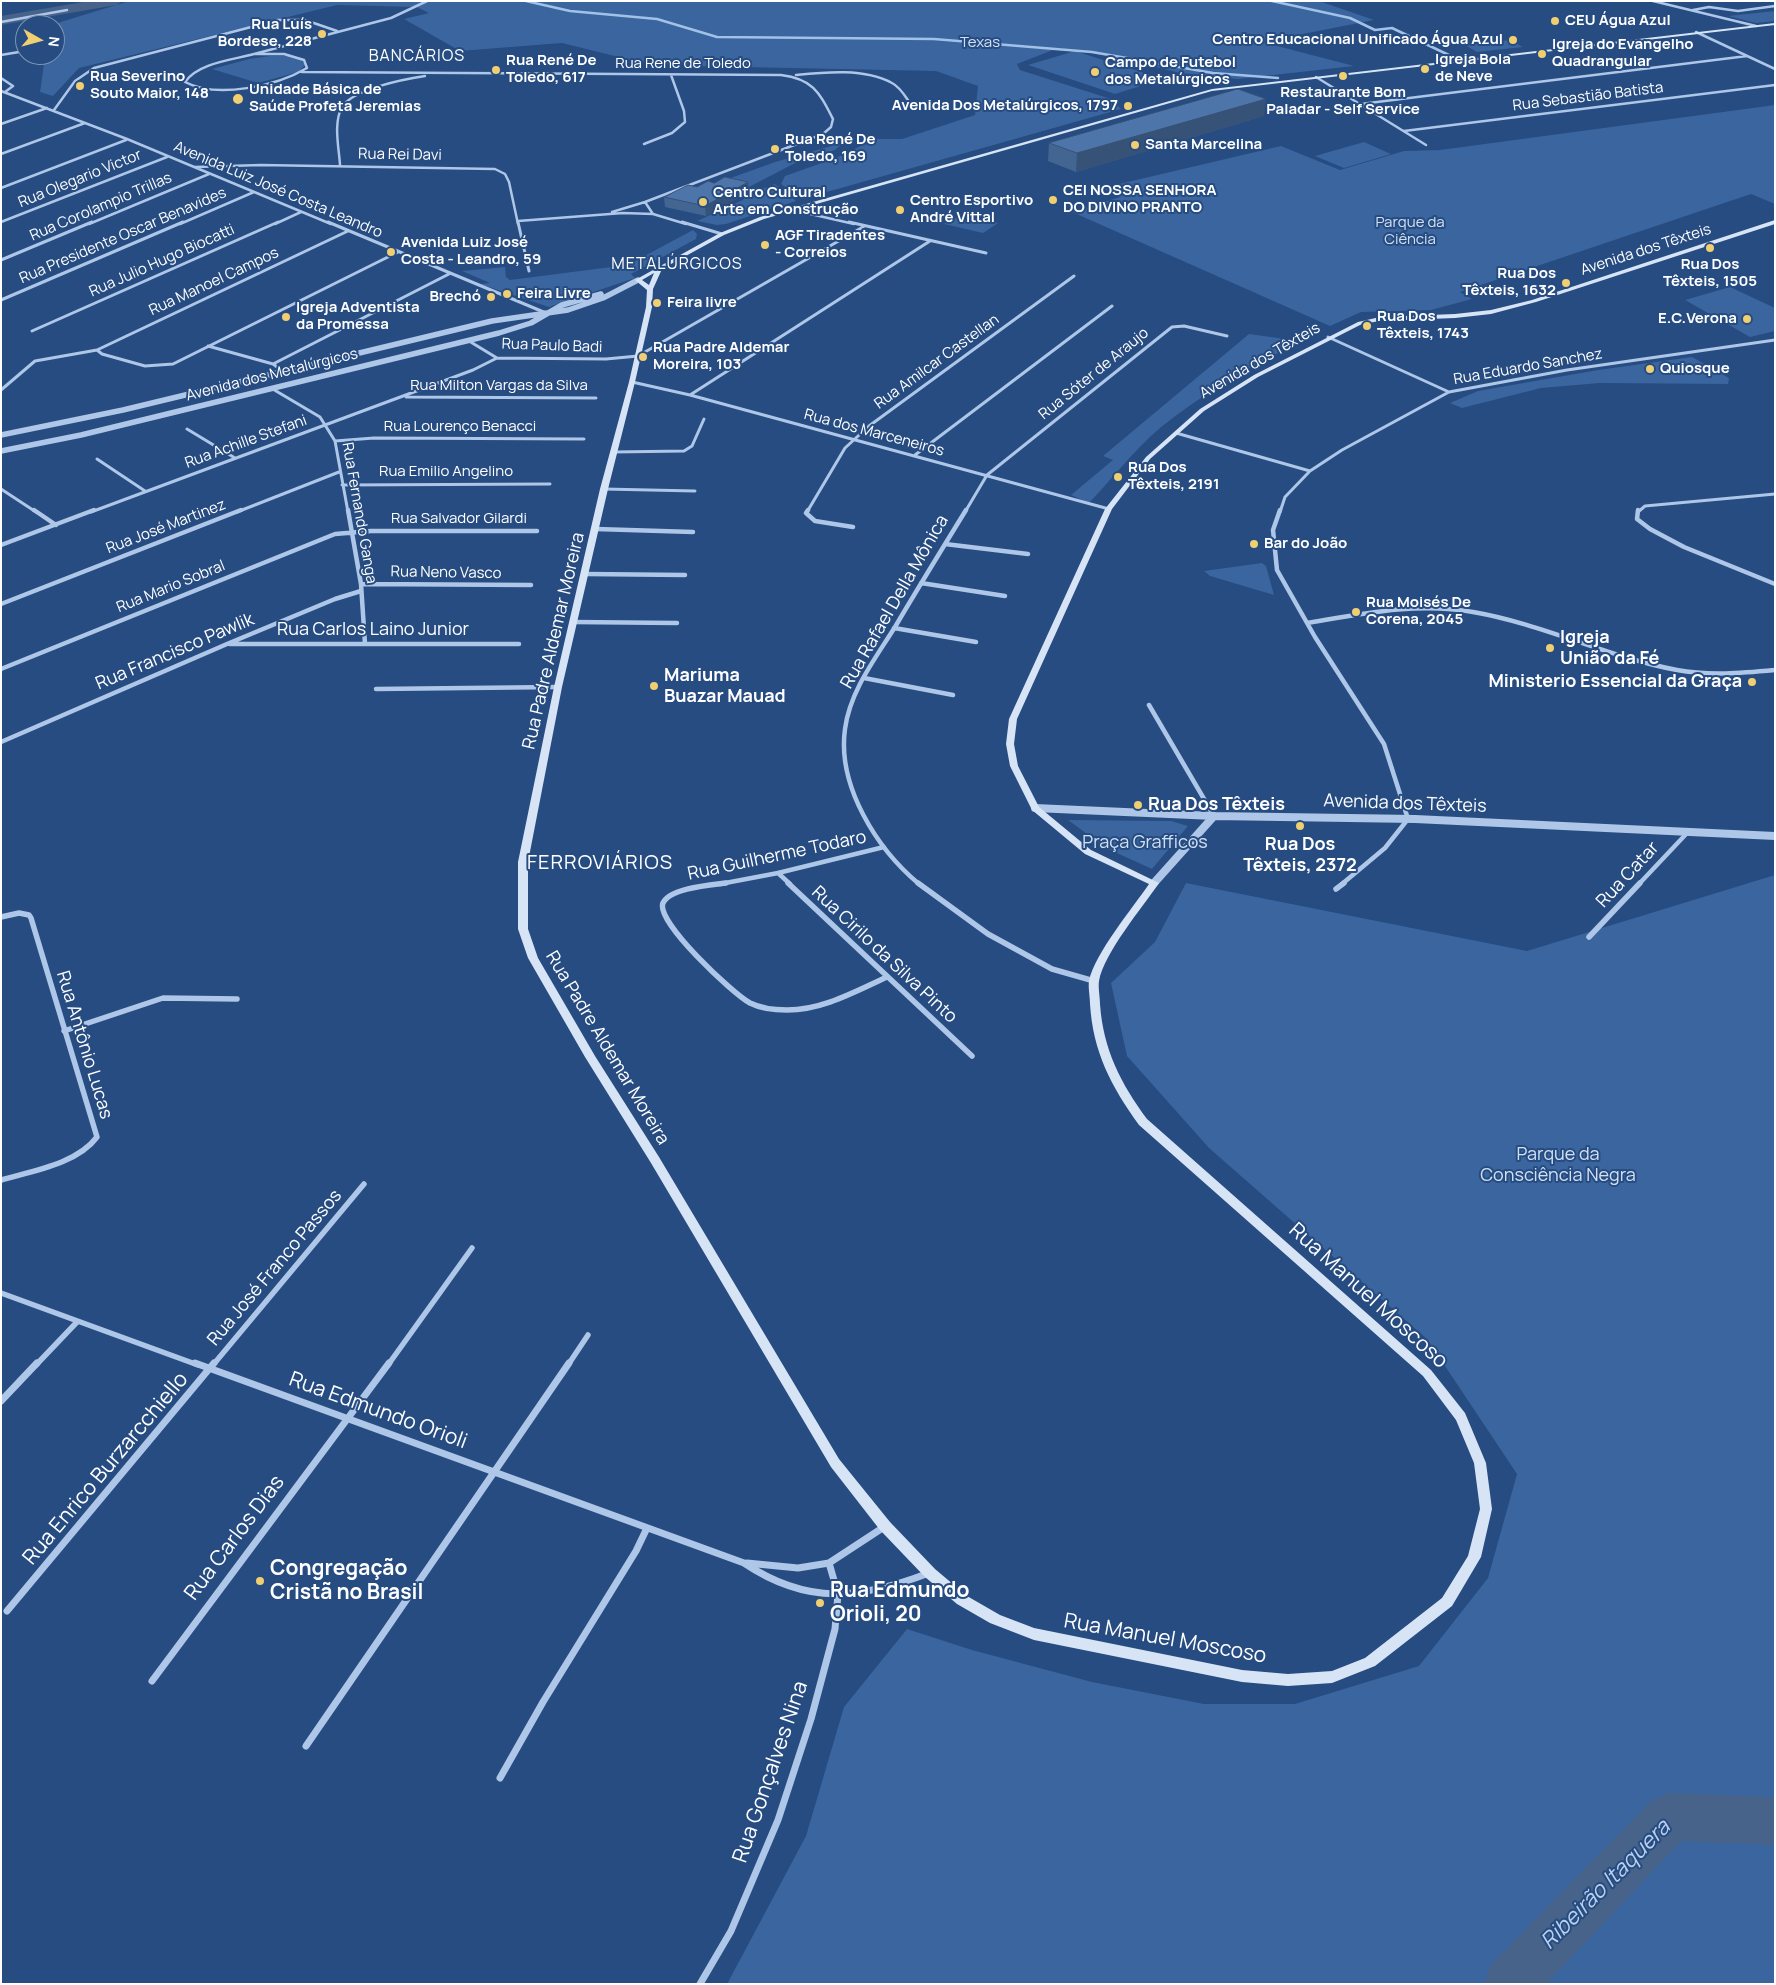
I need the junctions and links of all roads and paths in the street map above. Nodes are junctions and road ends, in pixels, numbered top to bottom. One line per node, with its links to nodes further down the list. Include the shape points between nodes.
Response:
1 (427, 1): 9 (street, via 404,12)
2 (1653, 1): 5 (street)
3 (1775, 6): 5 (street, via 1738,11)
4 (67, 10): 6 (street)
5 (1690, 10): 8 (street)
6 (1, 22)
7 (1775, 24): 8 (main road)
8 (1756, 26): 10 (main road, Avenida dos Metalúrgicos)
9 (338, 31): 11 (street); 31 (street, via 305,20 278,20 94,68 79,74 66,98)
10 (1696, 32): 16 (street); 23 (main road, Avenida dos Metalúrgicos)
11 (286, 45): 13 (street); 14 (street)
12 (15, 52): 15 (street)
13 (253, 54): 14 (street); 18 (street, Rua Rene de Toledo, via 197,70 185,82 199,88 235,89)
14 (284, 54): 18 (street, via 304,60 307,64)
15 (1, 56)
16 (1747, 56): 17 (street); 29 (street)
17 (1775, 69)
18 (302, 72): 19 (street, Rua Rene de Toledo)
19 (391, 73): 20 (street, Rua Rene de Toledo); 25 (street)
20 (437, 74): 21 (street, Rua Rene de Toledo); 25 (street)
21 (672, 75): 22 (street, Rua Rene de Toledo); 36 (street, via 685,122 670,135)
22 (792, 76): 28 (street, via 856,75 884,79 893,83); 45 (street, Rua Rene de Toledo, via 810,82 833,118 831,127 823,134)
23 (1316, 77): 29 (street); 46 (main road, Avenida dos Metalúrgicos, via 1212,90)
24 (1, 78): 27 (street, via 13,86)
25 (403, 80): 40 (street, via 351,98 342,106 338,131)
26 (1775, 85): 34 (street, Rua Sebastião Batista)
27 (3, 91): 30 (street, Avenida Luiz José Costa Leandro)
28 (910, 103)
29 (1361, 104): 34 (street)
30 (48, 107): 31 (street, Avenida Luiz José Costa Leandro); 33 (street)
31 (54, 110): 32 (street, Avenida Luiz José Costa Leandro)
32 (85, 123): 35 (street, Avenida Luiz José Costa Leandro); 38 (street)
33 (1, 124)
34 (1404, 131): 37 (street)
35 (127, 139): 39 (street, Avenida Luiz José Costa Leandro); 43 (street)
36 (644, 144)
37 (1426, 144)
38 (1, 154)
39 (167, 156): 41 (street, Avenida Luiz José Costa Leandro); 51 (street, Rua Olegario Victor)
40 (340, 166): 41 (street, Rua Rei Davi); 50 (street, Rua Rei Davi, via 495,169 505,174 509,182)
41 (192, 167): 42 (street, Avenida Luiz José Costa Leandro)
42 (208, 174): 44 (street, Avenida Luiz José Costa Leandro); 59 (street, Rua Corolampio Trillas)
43 (1, 188)
44 (254, 192): 47 (street, Avenida Luiz José Costa Leandro); 66 (street, Rua Presidente Oscar Benavides)
45 (645, 202): 48 (street, Rua Rene de Toledo); 49 (street)
46 (792, 210): 53 (street); 55 (main road, Avenida dos Metalúrgicos)
47 (302, 212): 54 (street, Avenida Luiz José Costa Leandro); 70 (street, Rua Julio Hugo Biocatti)
48 (604, 214): 49 (street); 50 (street)
49 (653, 214): 55 (street)
50 (518, 221): 61 (street, Rua Rei Davi)
51 (1, 222)
52 (1775, 222): 73 (main road, Avenida dos Têxteis, via 1500,310 1455,316 1380,319 1360,323)
53 (863, 227): 56 (street); 78 (street)
54 (348, 232): 57 (street, Avenida Luiz José Costa Leandro); 77 (street, Rua Manoel Campos)
55 (722, 234): 60 (main road, Avenida dos Metalúrgicos)
56 (930, 241): 58 (street); 86 (street)
57 (398, 252): 62 (street, Avenida Luiz José Costa Leandro); 76 (street)
58 (986, 253)
59 (1, 260)
60 (659, 270): 64 (main road, Avenida dos Metalúrgicos); 65 (main road, Rua Padre Aldemar Moreira)
61 (529, 272)
62 (449, 274): 68 (street, Avenida Luiz José Costa Leandro); 80 (street)
63 (1074, 276): 96 (street, Rua Amilcar Castellan)
64 (638, 280): 65 (main road); 68 (street, Avenida dos Metalúrgicos, via 579,307)
65 (650, 289): 78 (main road, Rua Padre Aldemar Moreira)
66 (1, 300)
67 (1112, 306): 101 (street)
68 (546, 313): 69 (street, Avenida dos Metalúrgicos); 71 (street, Avenida dos Metalúrgicos, via 531,323)
69 (492, 321): 71 (street, via 507,324); 81 (street, Avenida dos Metalúrgicos)
70 (32, 331)
71 (508, 331): 75 (street, Avenida dos Metalúrgicos)
72 (1227, 336): 106 (street, Rua Sóter de Araujo, via 1184,326 1172,327)
73 (1328, 337): 85 (street); 93 (main road, Avenida dos Têxteis, via 1233,390 1202,410)
74 (1775, 340): 85 (street, Rua Eduardo Sanchez, via 1567,370)
75 (469, 341): 79 (street, Rua Paulo Badi); 83 (street, Avenida dos Metalúrgicos)
76 (208, 346): 77 (street, via 173,364 145,366); 80 (street)
77 (96, 350): 84 (street, Rua Manoel Campos, via 38,360)
78 (638, 356): 79 (street, Rua Paulo Badi, via 606,359); 82 (main road, Rua Padre Aldemar Moreira)
79 (497, 358): 87 (street, Rua Achille Stefani)
80 (273, 364): 81 (street)
81 (284, 372): 92 (street, Avenida dos Metalúrgicos)
82 (632, 382): 86 (street, Rua dos Marceneiros); 100 (main road, Rua Padre Aldemar Moreira)
83 (271, 388): 90 (street, Rua Fernando Ganga, via 320,417); 98 (street, Avenida dos Metalúrgicos)
84 (1, 390)
85 (1449, 392): 104 (street, Rua Eduardo Sanchez)
86 (690, 395): 96 (street, Rua dos Marceneiros)
87 (403, 396): 88 (street, Rua Milton Vargas da Silva); 90 (street, Rua Achille Stefani)
88 (596, 398)
89 (704, 419): 100 (street, via 692,446 684,451)
90 (327, 425): 97 (street, Rua Fernando Ganga); 102 (street, Rua Achille Stefani)
91 (187, 429): 102 (street)
92 (17, 432): 94 (street, Avenida dos Metalúrgicos); 98 (street)
93 (1176, 433): 104 (street); 114 (main road, Avenida dos Têxteis, via 1148,458)
94 (1, 435)
95 (584, 439): 97 (street, Rua Lourenço Benacci, via 374,438)
96 (853, 439): 101 (street, Rua dos Marceneiros); 116 (street, Rua Amilcar Castellan, via 806,513 815,521)
97 (335, 441): 105 (street, Rua Fernando Ganga)
98 (25, 447): 99 (street, Avenida dos Metalúrgicos)
99 (1, 451)
100 (614, 452): 110 (main road, Rua Padre Aldemar Moreira)
101 (915, 456): 106 (street, Rua dos Marceneiros)
102 (235, 458): 111 (street, Rua Achille Stefani)
103 (97, 459): 111 (street)
104 (1310, 471): 135 (street, Rua Eduardo Sanchez, via 1285,497 1273,530 1277,570)
105 (340, 472): 108 (street, Rua Fernando Ganga); 132 (street, Rua José Martinez)
106 (987, 475): 114 (street, Rua dos Marceneiros); 121 (street, Rua Rafael Della Mônica)
107 (550, 484): 108 (street, Rua Emilio Angelino)
108 (342, 485): 118 (street, Rua Fernando Ganga)
109 (1, 488): 115 (street)
110 (604, 489): 112 (street); 117 (main road, Rua Padre Aldemar Moreira)
111 (145, 491): 115 (street, Rua Achille Stefani)
112 (695, 491)
113 (1775, 494): 128 (street, via 1645,506 1638,510 1637,519 1648,529 1675,542)
114 (1109, 509): 149 (main road, Avenida dos Têxteis, via 1013,719 1010,744 1014,766)
115 (56, 525): 122 (street, Rua Achille Stefani)
116 (854, 527)
117 (596, 529): 120 (street); 124 (main road, Rua Padre Aldemar Moreira)
118 (352, 531): 119 (street, Rua Salvador Gilardi); 127 (street, Rua Fernando Ganga); 141 (street, Rua Mario Sobral, via 316,540)
119 (537, 531)
120 (694, 532)
121 (945, 544): 123 (street); 126 (street, Rua Rafael Della Mônica)
122 (1, 545)
123 (1028, 554)
124 (585, 574): 125 (street); 133 (main road, Rua Padre Aldemar Moreira)
125 (685, 576)
126 (921, 583): 131 (street); 136 (street, Rua Rafael Della Mônica)
127 (361, 584): 129 (street, Rua Neno Vasco); 130 (street, Rua Fernando Ganga)
128 (1775, 584)
129 (531, 585)
130 (361, 591): 138 (street, Rua Francisco Pawlik); 139 (street, Rua Fernando Ganga)
131 (1005, 596)
132 (1, 604)
133 (573, 622): 134 (street); 144 (main road, Rua Padre Aldemar Moreira)
134 (677, 623)
135 (1307, 623): 142 (street, via 1418,608 1470,612 1506,619 1675,670 1731,675); 151 (street, Rua Eduardo Sanchez, via 1384,744)
136 (894, 628): 137 (street); 143 (street, Rua Rafael Della Mônica)
137 (976, 642)
138 (227, 644): 139 (street, Rua Carlos Laino Junior); 148 (street, Rua Francisco Pawlik)
139 (365, 644): 140 (street, Rua Carlos Laino Junior)
140 (519, 644)
141 (1, 669)
142 (1775, 670)
143 (864, 678): 146 (street); 154 (street, Rua Rafael Della Mônica, via 855,692 845,729 845,765 861,809)
144 (558, 686): 145 (street); 175 (main road, Rua Padre Aldemar Moreira, via 523,862 524,929 533,958 835,1463)
145 (376, 689)
146 (953, 696)
147 (1149, 706): 150 (street)
148 (1, 742)
149 (1034, 808): 150 (street, Avenida dos Têxteis); 156 (main road, Avenida dos Têxteis, via 1088,852)
150 (1214, 816): 151 (street, Avenida dos Têxteis); 156 (street, Rua Manuel Moscoso)
151 (1408, 819): 152 (street, Avenida dos Têxteis); 157 (street, via 1392,842)
152 (1688, 832): 153 (street, Avenida dos Têxteis); 159 (street, Rua Catar)
153 (1775, 836)
154 (884, 847): 155 (street, Rua Guilherme Todaro); 161 (street, Rua Rafael Della Mônica, via 906,873 934,897 988,934 1052,968)
155 (778, 873): 160 (street, Rua Cirilo da Silva Pinto); 160 (street, Rua Guilherme Todaro, via 676,892 663,902 663,916 679,938 750,1003 762,1008 781,1011 820,1007)
156 (1154, 883): 161 (main road, Rua Manuel Moscoso, via 1109,950)
157 (1336, 889)
158 (1, 917): 163 (street, Rua Antônio Lucas, via 19,913 31,918)
159 (1588, 937)
160 (887, 977): 164 (street, Rua Cirilo da Silva Pinto)
161 (1094, 981): 179 (main road, Rua Manuel Moscoso, via 1100,1046 1121,1093 1144,1122 1427,1373 1461,1417 1480,1463 1486,1509 1474,1557 1446,1602 1370,1662 1332,1677 1288,1680 1242,1676 1034,1634 995,1619 962,1600)
162 (237, 998): 163 (street, via 163,998)
163 (64, 1031): 165 (street, Rua Antônio Lucas, via 96,1131 95,1142 77,1154)
164 (972, 1056)
165 (1, 1180)
166 (364, 1184): 171 (street, Rua José Franco Passos)
167 (472, 1248): 173 (street, Rua Carlos Dias)
168 (1, 1293): 169 (street, Rua Edmundo Orioli)
169 (77, 1322): 171 (street, Rua Edmundo Orioli); 172 (street)
170 (588, 1335): 174 (street)
171 (210, 1370): 173 (street, Rua Edmundo Orioli); 181 (street, Rua Enrico Burzarcchiello)
172 (1, 1402)
173 (349, 1418): 174 (street, Rua Edmundo Orioli); 182 (street, Rua Carlos Dias)
174 (496, 1472): 176 (street, Rua Edmundo Orioli); 183 (street)
175 (885, 1526): 178 (street, Rua Edmundo Orioli); 179 (main road, Rua Padre Aldemar Moreira)
176 (647, 1528): 177 (street, Rua Edmundo Orioli); 184 (street)
177 (744, 1563): 178 (street, Rua Edmundo Orioli, via 798,1568); 180 (street, Rua Edmundo Orioli, via 774,1581)
178 (828, 1563): 180 (street, Rua Gonçalves Nina)
179 (930, 1573): 180 (street, Rua Edmundo Orioli, via 882,1590)
180 (838, 1594): 185 (street, Rua Gonçalves Nina, via 830,1653 778,1820 731,1931)
181 (7, 1611)
182 (152, 1681)
183 (306, 1746)
184 (500, 1778)
185 (700, 1984)

